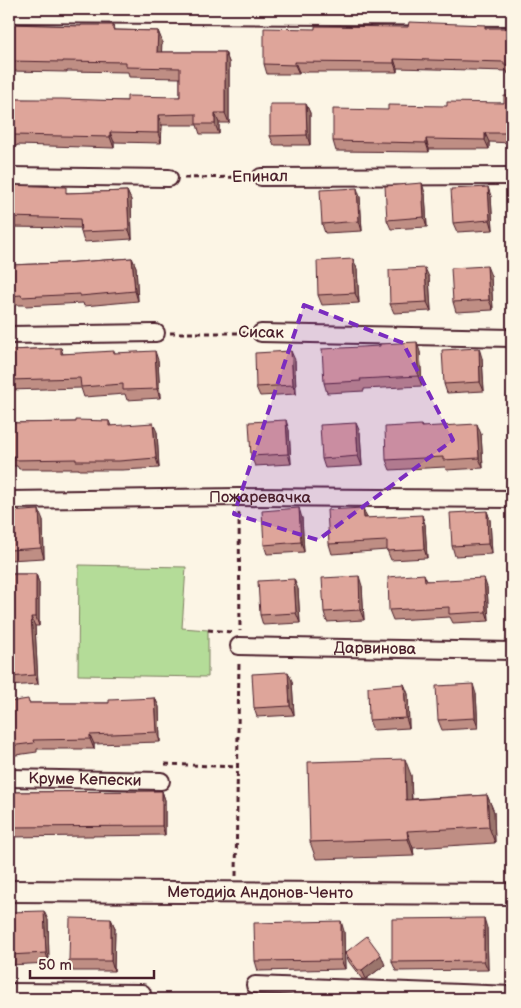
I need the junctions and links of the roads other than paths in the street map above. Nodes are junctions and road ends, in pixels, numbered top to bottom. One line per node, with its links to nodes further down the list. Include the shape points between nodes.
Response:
1 (9, 14): 2 (street)
2 (512, 17)
3 (9, 176): 6 (street)
4 (512, 176): 5 (street, Епинал)
5 (261, 177)
6 (169, 178)
7 (156, 333): 9 (street)
8 (262, 333): 10 (street, Сисак)
9 (9, 335)
10 (512, 338)
11 (512, 499): 12 (street, Пожаревачка, via 239,497)
12 (9, 500)
13 (239, 646): 14 (street, Дарвинова)
14 (512, 651)
15 (9, 778): 16 (street, Круме Кепески)
16 (161, 781)
17 (9, 891): 18 (street, Методија Андонов-Ченто)
18 (512, 894)
19 (255, 985): 21 (street)
20 (9, 992): 22 (street, via 142,993)
21 (512, 995)
22 (142, 999)

